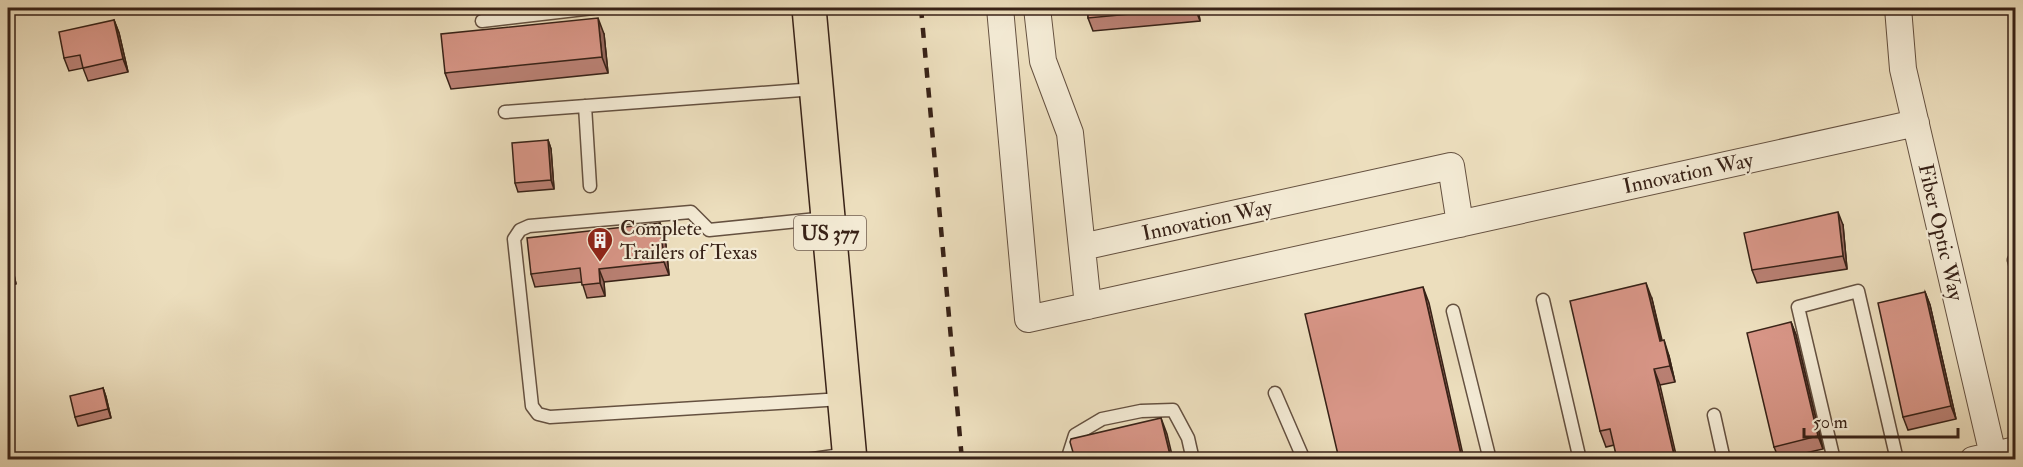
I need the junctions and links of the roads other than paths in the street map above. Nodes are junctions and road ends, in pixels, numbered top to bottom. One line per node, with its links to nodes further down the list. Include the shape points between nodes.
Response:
1 (592, 8): 6 (lane)
2 (809, 8): 7 (main road, US 377)
3 (1000, 8): 16 (street, Innovation Way, via 1028,319)
4 (1037, 8): 14 (street, via 1043,61 1070,133)
5 (1898, 8): 10 (street, Fiber Optic Way, via 1903,69)
6 (482, 21)
7 (816, 89): 8 (lane); 12 (main road, US 377)
8 (585, 106): 9 (lane); 11 (lane)
9 (505, 112)
10 (1916, 123): 13 (street, Innovation Way); 21 (street, Fiber Optic Way)
11 (590, 186)
12 (828, 218): 19 (main road, US 377); 19 (lane, via 709,230 691,212 529,226 514,239 532,406 538,414 550,417)
13 (1460, 224): 14 (street, Innovation Way, via 1451,166); 16 (street, Innovation Way)
14 (1082, 247): 16 (street)
15 (1543, 300): 28 (lane)
16 (1088, 306)
17 (1453, 311): 27 (lane)
18 (1275, 393): 26 (lane)
19 (844, 399): 22 (main road, US 377)
20 (1714, 415): 29 (lane)
21 (1990, 456)
22 (850, 457): 23 (lane)
23 (806, 459)
24 (1066, 459): 25 (lane, via 1075,435 1102,419 1141,411 1173,410 1188,438)
25 (1193, 459)
26 (1304, 459)
27 (1490, 459)
28 (1580, 459)
29 (1724, 459)
30 (1834, 459): 31 (lane, via 1798,307 1858,291)
31 (1897, 459)

